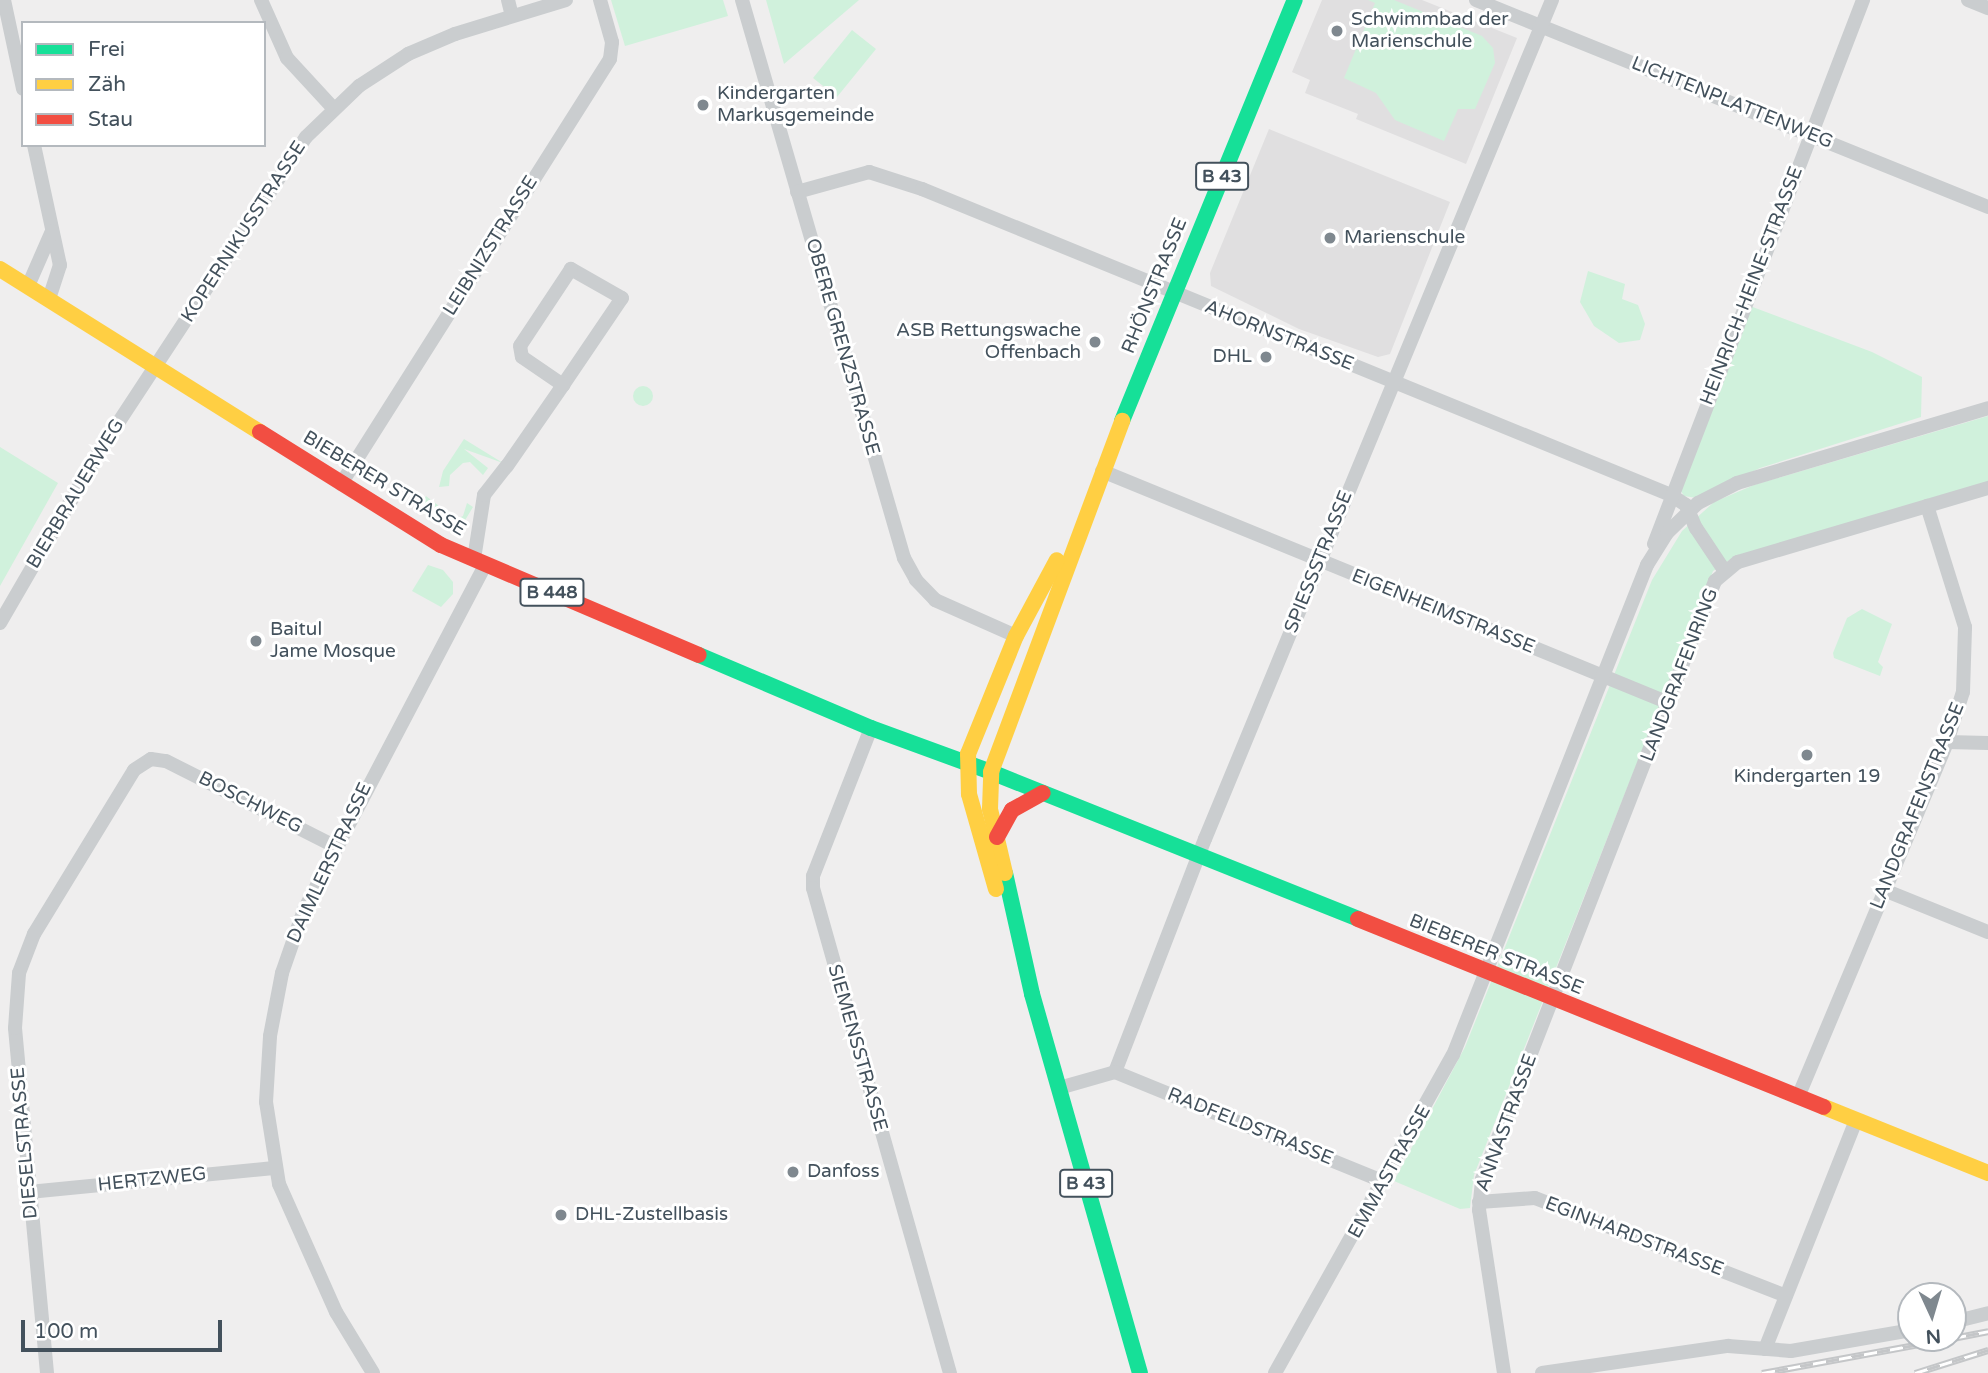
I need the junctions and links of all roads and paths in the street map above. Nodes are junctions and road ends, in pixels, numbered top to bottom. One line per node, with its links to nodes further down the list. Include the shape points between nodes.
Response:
1 (4, 0): 15 (street)
2 (261, 0): 16 (street, via 287,58)
3 (508, 0): 13 (street)
4 (566, 0): 13 (street, KOPERNIKUSSTRASSE)
5 (600, 0): 31 (street, LEIBNIZSTRASSE, via 612,42 610,59)
6 (742, 0): 19 (street, OBERE GRENZSTRASSE)
7 (1295, 0): 24 (main road, RHÖNSTRASSE / B 43)
8 (1476, 0): 14 (street, LICHTENPLATTENWEG)
9 (1552, 0): 14 (street, SPIESSSTRASSE)
10 (1863, 0): 17 (street, HEINRICH-HEINE-STRASSE)
11 (1968, 0): 12 (street)
12 (1988, 8)
13 (512, 16): 16 (street, KOPERNIKUSSTRASSE, via 408,54 369,78)
14 (1542, 26): 17 (street, LICHTENPLATTENWEG); 27 (street, SPIESSSTRASSE)
15 (21, 80)
16 (334, 109): 26 (street, KOPERNIKUSSTRASSE, via 289,159)
17 (1811, 135): 20 (street, LICHTENPLATTENWEG); 33 (street, HEINRICH-HEINE-STRASSE)
18 (34, 147): 21 (street)
19 (797, 192): 24 (street, AHORNSTRASSE, via 860,173 885,174); 42 (street, OBERE GRENZSTRASSE, via 908,567 941,604)
20 (1988, 206)
21 (52, 230): 23 (street); 25 (street, via 60,276)
22 (0, 269): 23 (main road, BIEBERER STRASSE / B 448)
23 (28, 286): 25 (main road, BIEBERER STRASSE / B 448)
24 (1175, 293): 27 (street, AHORNSTRASSE); 30 (main road, RHÖNSTRASSE / B 43)
25 (49, 299): 26 (main road, BIEBERER STRASSE / B 448)
26 (156, 368): 31 (main road, BIEBERER STRASSE / B 448); 41 (street, BIERBRAUERWEG, via 102,449)
27 (1393, 383): 33 (street, AHORNSTRASSE); 39 (street, SPIESSSTRASSE)
28 (563, 385): 28 (street, DAIMLERSTRASSE, via 622,298 571,269 520,345 522,356); 38 (street, DAIMLERSTRASSE, via 484,495)
29 (1988, 408): 36 (street, via 1744,481)
30 (1102, 471): 35 (main road, RHÖNSTRASSE / B 43); 39 (street, EIGENHEIMSTRASSE)
31 (341, 484): 38 (main road, BIEBERER STRASSE / B 448, via 416,531)
32 (1988, 488): 34 (street, LANDGRAFENRING)
33 (1671, 495): 36 (street, AHORNSTRASSE); 37 (street)
34 (1927, 506): 40 (street, LANDGRAFENRING); 46 (street, LANDGRAFENSTRASSE, via 1966,637 1963,692)
35 (1086, 510): 42 (main road, RHÖNSTRASSE / B 43); 50 (main road, RHÖNSTRASSE / B 43)
36 (1689, 510): 37 (street); 40 (street, AHORNSTRASSE)
37 (1653, 555): 43 (street)
38 (480, 562): 45 (main road, BIEBERER STRASSE / B 448); 53 (street, DAIMLERSTRASSE)
39 (1319, 562): 43 (street, EIGENHEIMSTRASSE); 54 (street, SPIESSSTRASSE)
40 (1724, 570): 44 (street, LANDGRAFENRING, via 1715,581)
41 (0, 623)
42 (1016, 636): 49 (main road, RHÖNSTRASSE / B 43, via 971,742)
43 (1603, 676): 44 (street, EIGENHEIMSTRASSE); 57 (street)
44 (1669, 703): 59 (street, LANDGRAFENRING)
45 (872, 728): 49 (main road, BIEBERER STRASSE / B 448); 77 (street, SIEMENSSTRASSE, via 813,876 813,888)
46 (1947, 742): 47 (street); 55 (street, LANDGRAFENSTRASSE)
47 (1988, 743)
48 (166, 761): 53 (street, BOSCHWEG); 67 (street, DIESELSTRASSE, via 151,759 134,770 22,962 15,1028)
49 (967, 763): 50 (main road, B 448); 58 (main road, B 43, via 973,811)
50 (991, 772): 51 (main road, BIEBERER STRASSE); 52 (main road, B 43, via 990,809)
51 (1043, 793): 52 (main road, via 1013,810); 54 (main road, BIEBERER STRASSE)
52 (997, 837): 58 (main road, B 43)
53 (334, 846): 64 (street, DAIMLERSTRASSE, via 287,956 273,1014 266,1082)
54 (1199, 856): 57 (main road, BIEBERER STRASSE); 60 (street, SPIESSSTRASSE)
55 (1884, 890): 56 (street); 62 (street, LANDGRAFENSTRASSE)
56 (1988, 932)
57 (1485, 973): 59 (main road, BIEBERER STRASSE); 66 (street, EMMASTRASSE, via 1444,1073)
58 (1032, 994): 61 (main road, B 43)
59 (1554, 1000): 62 (main road, BIEBERER STRASSE); 68 (street, ANNASTRASSE, via 1482,1179)
60 (1115, 1072): 61 (street); 66 (street, RADFELDSTRASSE)
61 (1059, 1088): 78 (main road, B 43)
62 (1798, 1097): 63 (main road, BIEBERER STRASSE)
63 (1856, 1120): 65 (main road, BIEBERER STRASSE); 69 (street)
64 (274, 1168): 67 (street, HERTZWEG); 76 (street, DAIMLERSTRASSE, via 311,1259)
65 (1988, 1171)
66 (1385, 1182): 74 (street, EMMASTRASSE)
67 (29, 1192): 75 (street, DIESELSTRASSE)
68 (1479, 1202): 69 (street, EGINHARDSTRASSE, via 1535,1198); 79 (street, ANNASTRASSE)
69 (1786, 1297): 73 (street)
70 (1988, 1313): 71 (street)
71 (1967, 1318)
72 (1897, 1332): 73 (street, via 1791,1351)
73 (1765, 1349): 80 (street, via 1728,1346)
74 (1279, 1370)
75 (47, 1373)
76 (373, 1373)
77 (950, 1373)
78 (1140, 1373)
79 (1504, 1373)
80 (1542, 1373)

